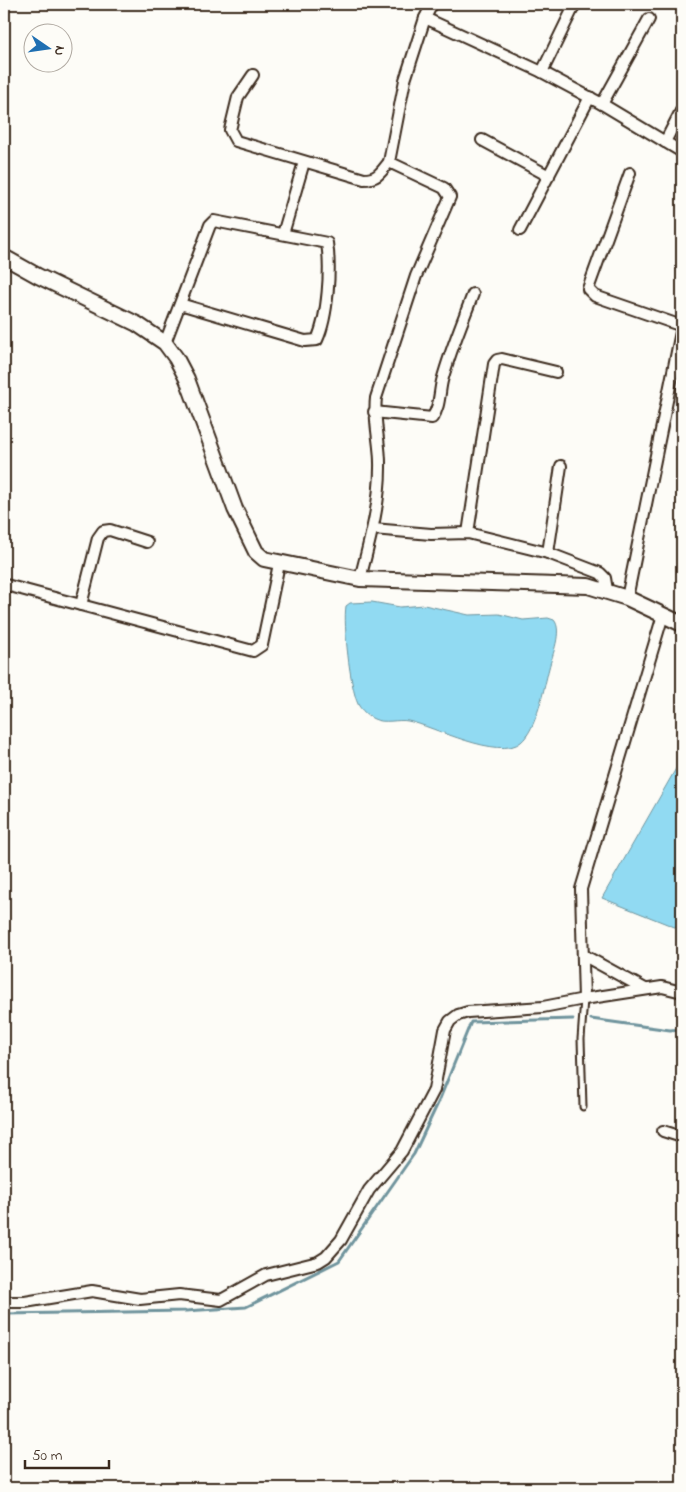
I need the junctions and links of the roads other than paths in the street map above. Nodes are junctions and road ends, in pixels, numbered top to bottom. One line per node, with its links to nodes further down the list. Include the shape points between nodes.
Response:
1 (432, 4): 3 (street)
2 (575, 4): 5 (street)
3 (425, 18): 5 (street); 14 (street, via 405,80)
4 (649, 19): 8 (street)
5 (542, 72): 7 (street)
6 (253, 75): 13 (street, via 238,96 231,135 244,144)
7 (590, 97): 8 (street); 16 (street)
8 (602, 104): 11 (street)
9 (682, 109): 11 (street)
10 (482, 140): 16 (street)
11 (665, 142): 12 (street)
12 (682, 152)
13 (304, 162): 14 (street, via 364,179 378,176); 18 (street)
14 (389, 162): 25 (street, via 444,188 450,197 416,276)
15 (630, 173): 22 (street, via 588,290 595,296)
16 (549, 176): 17 (street)
17 (520, 230)
18 (283, 234): 21 (street, via 214,221 210,224); 21 (street, via 327,243 325,311 316,340 305,341)
19 (4, 257): 23 (main road, via 136,324)
20 (473, 294): 25 (street, via 432,418)
21 (180, 304): 23 (street)
22 (682, 326): 35 (street)
23 (165, 343): 31 (main road, via 187,379 235,509 256,552 264,559)
24 (556, 372): 28 (street, via 502,359 494,364)
25 (374, 412): 27 (street, via 380,468)
26 (561, 466): 30 (street)
27 (373, 529): 28 (street, via 431,534); 32 (street)
28 (468, 533): 30 (street)
29 (147, 542): 36 (street, via 110,530 103,531 98,538)
30 (548, 553): 34 (street, via 600,573 605,578)
31 (279, 564): 32 (main road); 36 (street, via 262,645 253,651)
32 (360, 579): 34 (main road, via 588,586)
33 (6, 585): 36 (street)
34 (607, 590): 35 (main road)
35 (627, 598): 37 (main road)
36 (82, 605)
37 (662, 615): 38 (main road); 39 (street, via 581,889)
38 (682, 624)
39 (582, 955): 40 (street); 42 (street)
40 (645, 989): 41 (street, via 662,987); 42 (street)
41 (682, 992)
42 (584, 999): 43 (lane, via 581,1039); 46 (street, via 543,1007 468,1012 450,1021 441,1046 434,1090 402,1151 370,1190 334,1250 318,1262 266,1275 221,1300 179,1295 140,1299 92,1291 25,1302)
43 (583, 1107)
44 (663, 1131): 45 (street)
45 (682, 1137)
46 (4, 1302)

